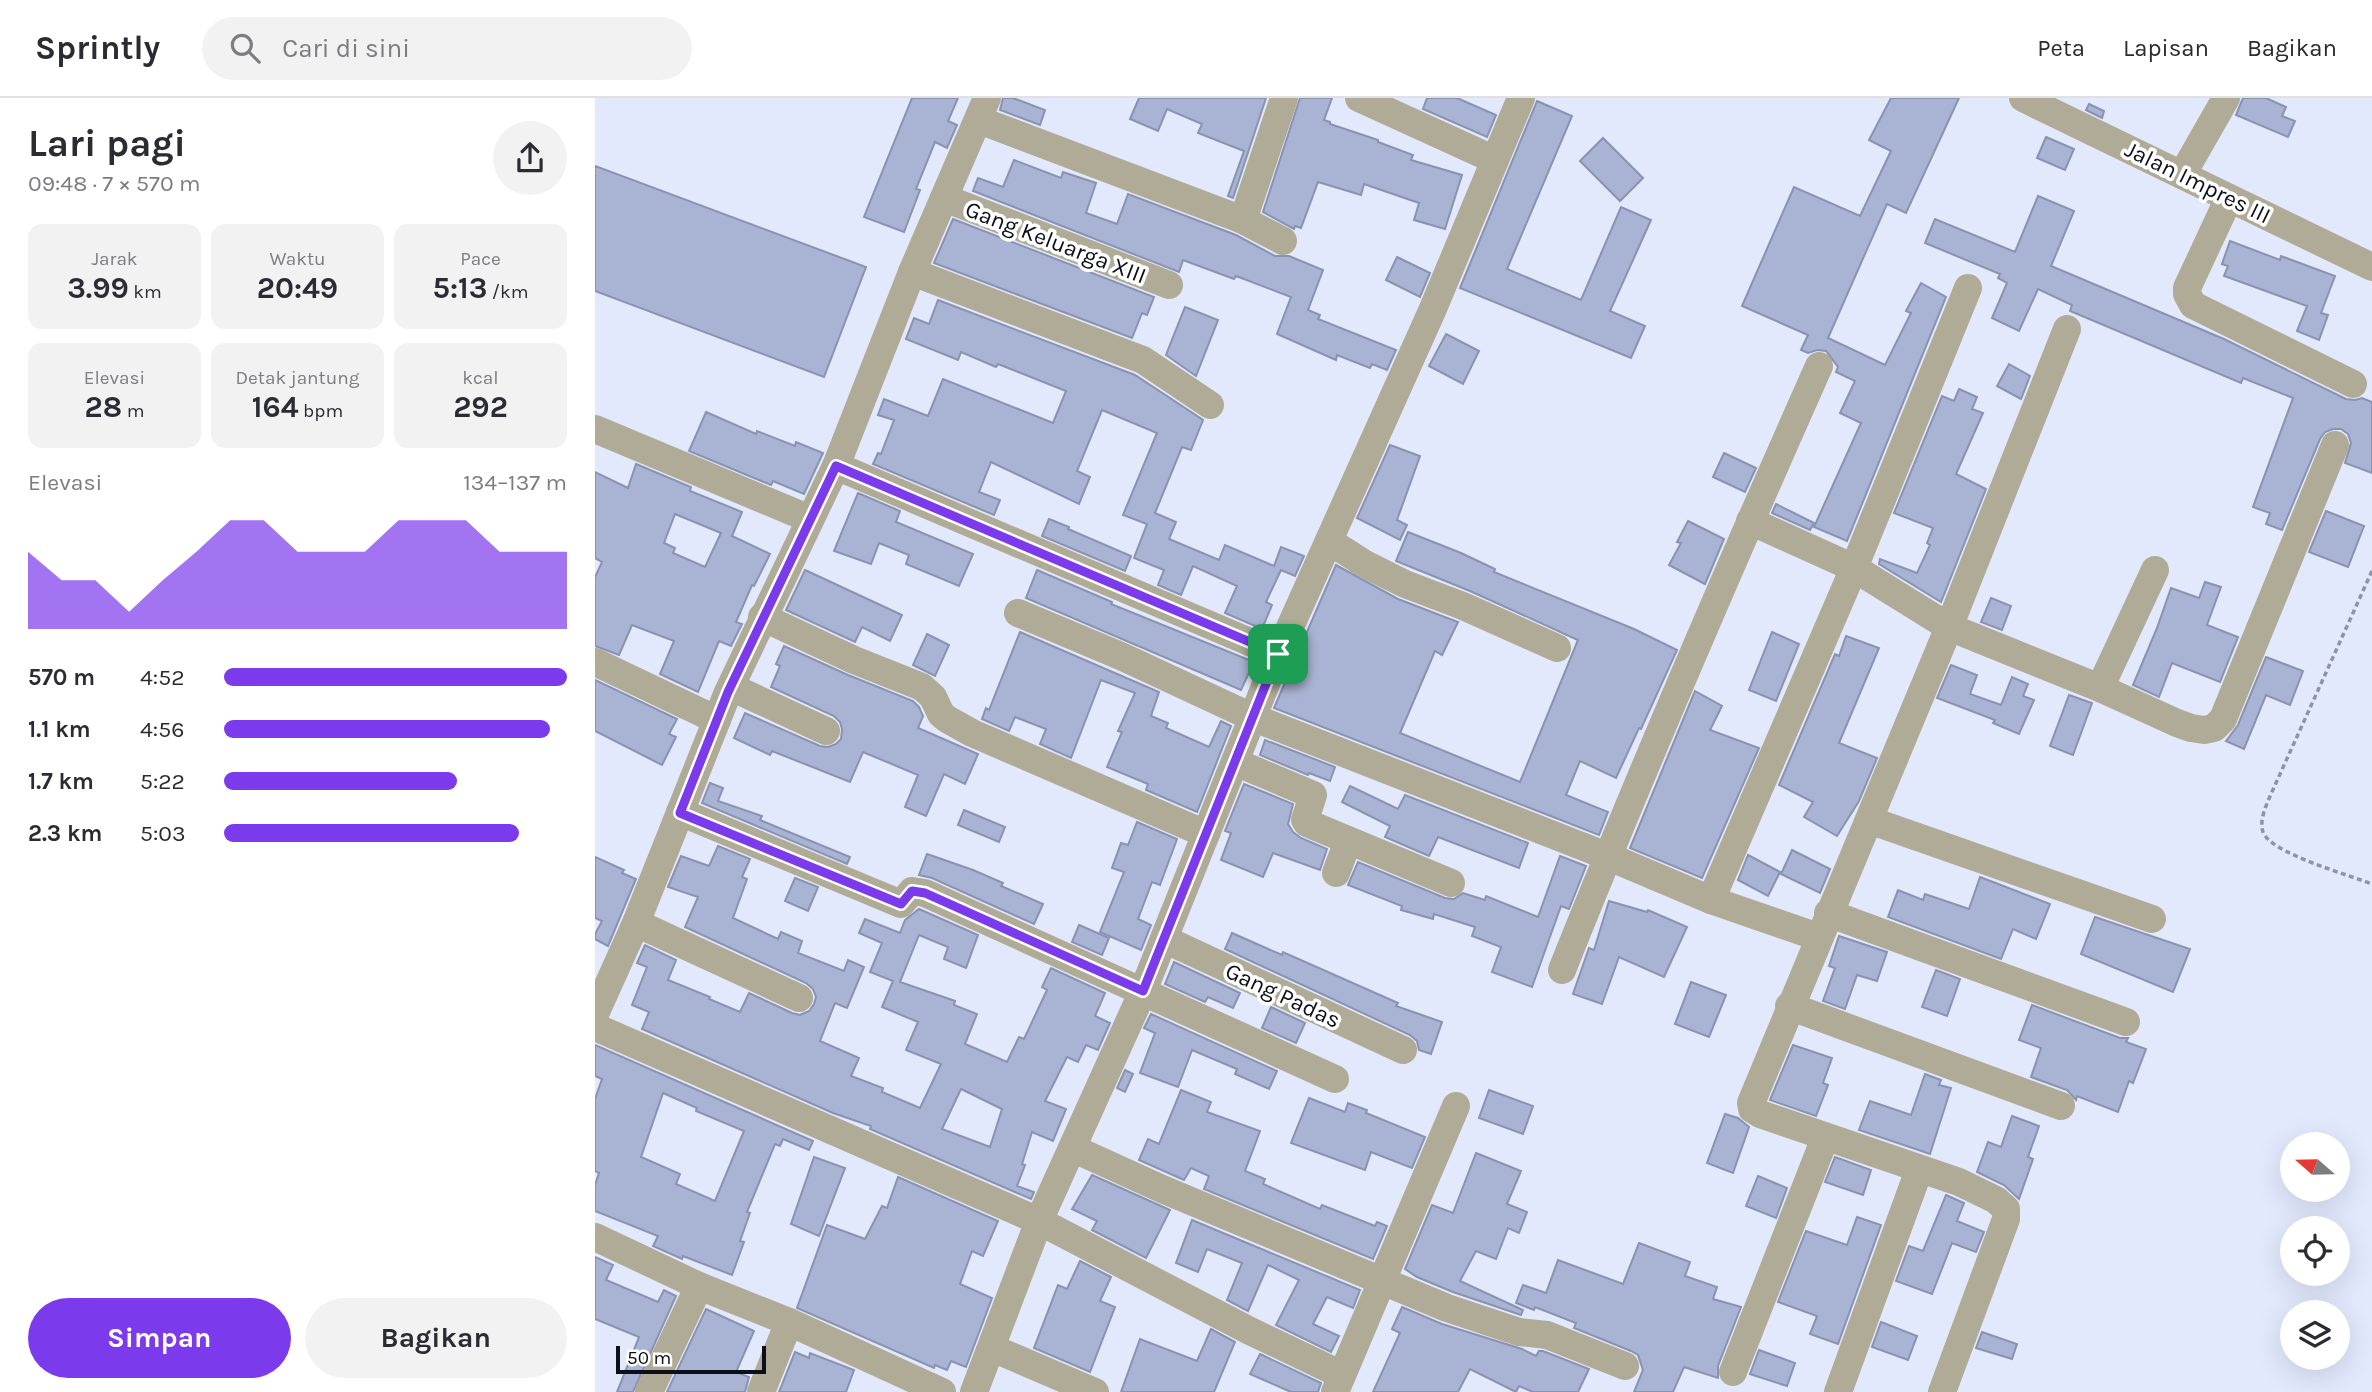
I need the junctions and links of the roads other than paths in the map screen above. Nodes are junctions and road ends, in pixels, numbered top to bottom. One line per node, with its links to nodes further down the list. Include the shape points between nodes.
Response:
1 (1285, 98): 11 (street)
2 (1359, 98): 7 (street)
3 (1521, 98): 7 (street)
4 (2023, 98): 8 (street, Jalan Impres III)
5 (2226, 98): 8 (street)
6 (983, 109): 9 (street); 11 (street)
7 (1495, 160): 26 (street)
8 (2182, 175): 10 (street, Jalan Impres III)
9 (944, 198): 14 (street); 15 (street, Gang Keluarga XIII)
10 (2228, 198): 13 (street, Jalan Impres III); 19 (street, via 2187,288 2193,305)
11 (1243, 220): 12 (street)
12 (1283, 241)
13 (2372, 267)
14 (912, 272): 20 (street, via 1143,360); 23 (street)
15 (1169, 285)
16 (1968, 288): 27 (street)
17 (2067, 329): 31 (street)
18 (1819, 366): 25 (street)
19 (2353, 384)
20 (1210, 405)
21 (595, 429): 24 (street)
22 (2335, 445): 36 (street, via 2219,725 2191,729)
23 (836, 466): 24 (street); 33 (street)
24 (810, 519): 30 (street)
25 (1750, 522): 27 (street); 45 (street)
26 (1329, 541): 32 (street, via 1405,584); 33 (street)
27 (1854, 568): 31 (street); 48 (street)
28 (2155, 570): 36 (street)
29 (1018, 613): 37 (street)
30 (762, 617): 35 (street); 43 (street, via 922,687 941,714 972,733)
31 (1949, 627): 36 (street); 42 (street)
32 (1557, 648)
33 (1278, 654): 37 (street)
34 (595, 662): 38 (street)
35 (731, 687): 38 (street); 39 (street)
36 (2100, 688)
37 (1254, 718): 40 (street); 45 (street)
38 (717, 720): 41 (street)
39 (827, 731)
40 (1235, 762): 43 (street); 44 (street, via 1313,796 1306,822)
41 (680, 813): 50 (street); 54 (street, via 901,904 912,891 925,893)
42 (1869, 820): 49 (street); 51 (street)
43 (1206, 834): 52 (street)
44 (1348, 841): 46 (street); 47 (street)
45 (1607, 856): 48 (street); 53 (street)
46 (1336, 873)
47 (1451, 883)
48 (1710, 900): 51 (street)
49 (2151, 919)
50 (636, 923): 55 (street); 57 (street)
51 (1823, 925): 56 (street); 58 (street)
52 (1164, 939): 54 (street); 60 (street, Gang Padas)
53 (1562, 970)
54 (1143, 991): 61 (street); 65 (street)
55 (799, 998)
56 (1789, 1006): 63 (street); 64 (street, via 1751,1107)
57 (595, 1014)
58 (2126, 1022)
59 (595, 1027): 67 (street)
60 (1403, 1050)
61 (1335, 1079)
62 (1456, 1106): 69 (street)
63 (2061, 1106)
64 (1825, 1138): 66 (street); 74 (street)
65 (1072, 1148): 67 (street); 69 (street)
66 (1919, 1170): 81 (street); 82 (street, via 1959,1182 2006,1209 2007,1219)
67 (1039, 1220): 72 (street); 75 (street, via 1251,1331)
68 (595, 1237): 70 (street)
69 (1381, 1279): 73 (street, via 1447,1308 1519,1332 1546,1335); 75 (street)
70 (699, 1286): 71 (street); 76 (street)
71 (789, 1322): 77 (street); 78 (street)
72 (992, 1348): 79 (street); 80 (street)
73 (1625, 1367)
74 (1733, 1372)
75 (1338, 1383)
76 (649, 1392)
77 (761, 1392)
78 (942, 1392)
79 (974, 1392)
80 (1095, 1392)
81 (1838, 1392)
82 (1942, 1392)

